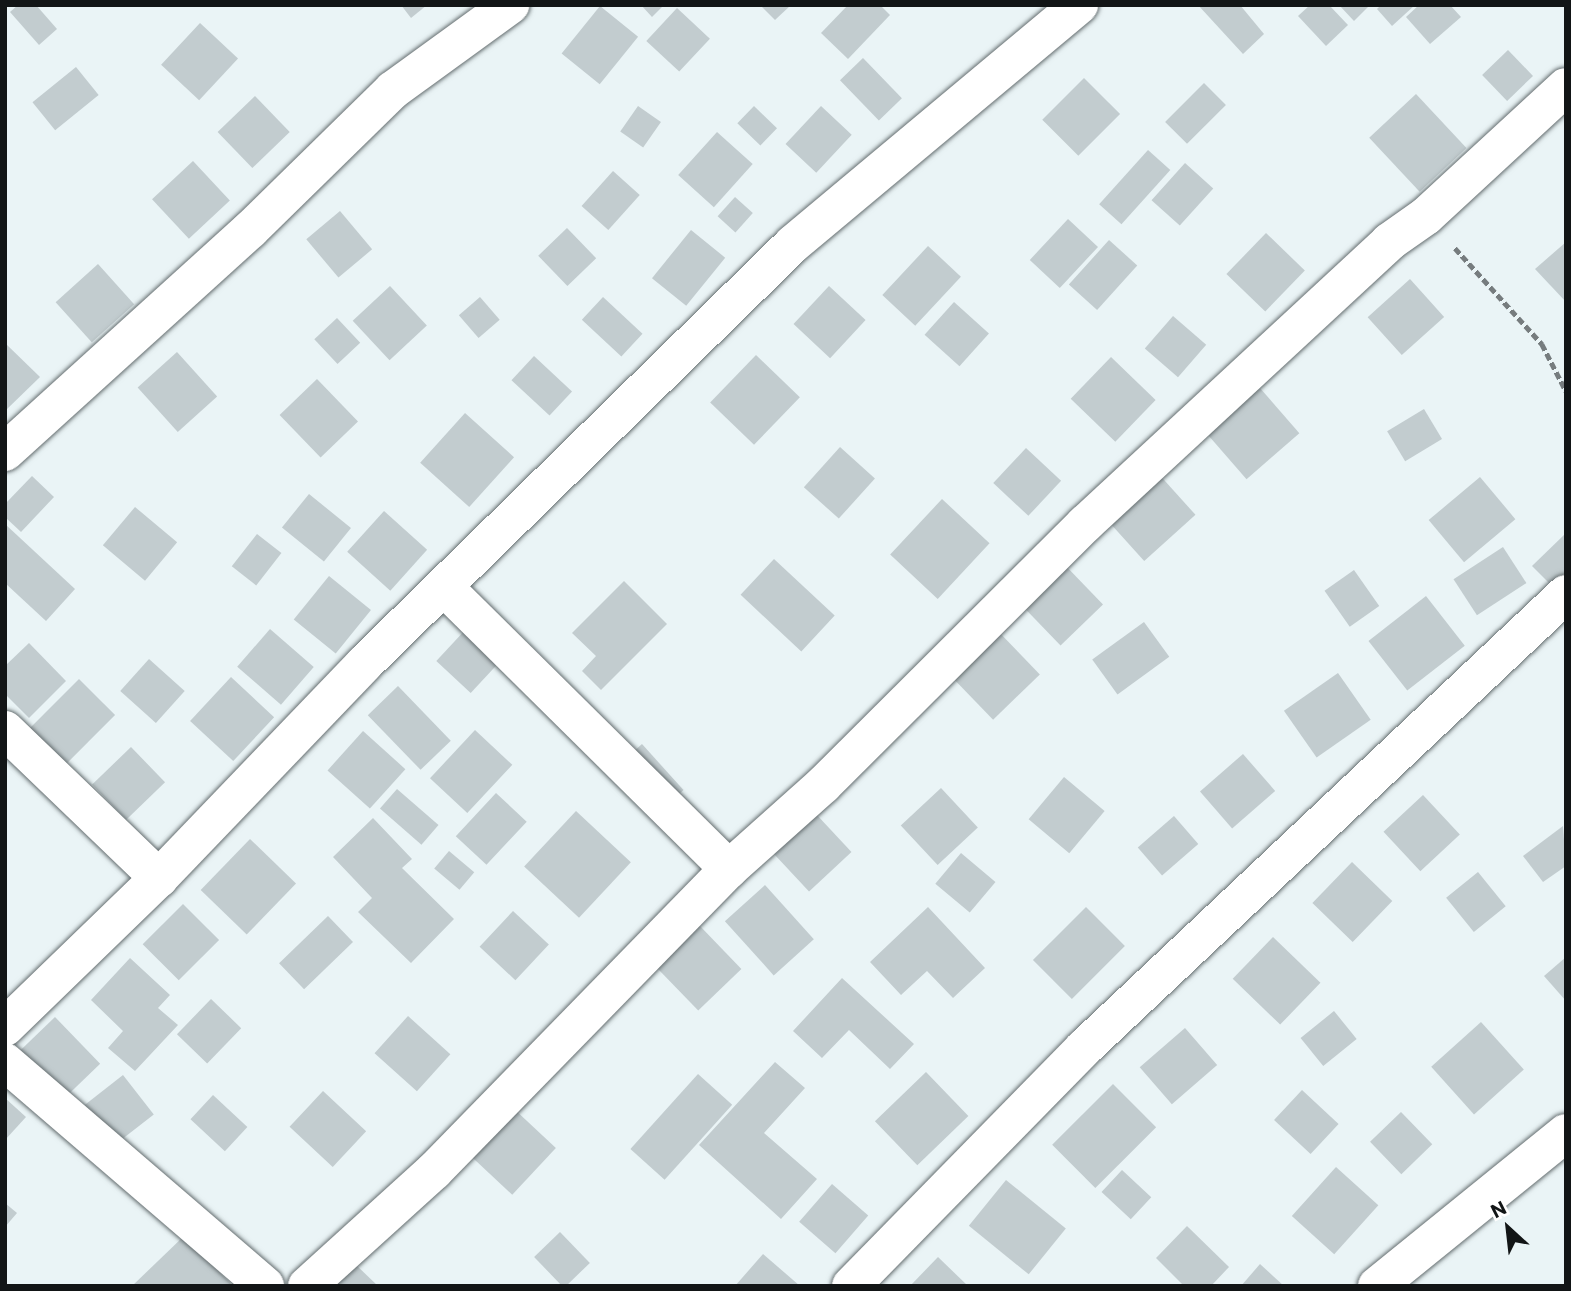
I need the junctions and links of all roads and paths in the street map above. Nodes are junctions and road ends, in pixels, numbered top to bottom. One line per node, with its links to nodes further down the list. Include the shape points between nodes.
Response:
1 (510, 5): 6 (street, via 393,90 250,230)
2 (1079, 5): 7 (street, via 793,244)
3 (1566, 87): 4 (street)
4 (1426, 216): 5 (path, via 1542,344); 10 (street, via 1389,242 1085,524 823,785)
5 (1566, 391)
6 (5, 452)
7 (444, 587): 10 (street); 11 (street)
8 (1566, 594): 17 (street, via 1084,1048)
9 (5, 730): 11 (street)
10 (729, 869): 16 (street, via 434,1171)
11 (159, 878): 12 (street)
12 (5, 1027)
13 (5, 1062): 15 (street)
14 (1566, 1133): 18 (street)
15 (265, 1286)
16 (307, 1286)
17 (852, 1286)
18 (1377, 1286)

